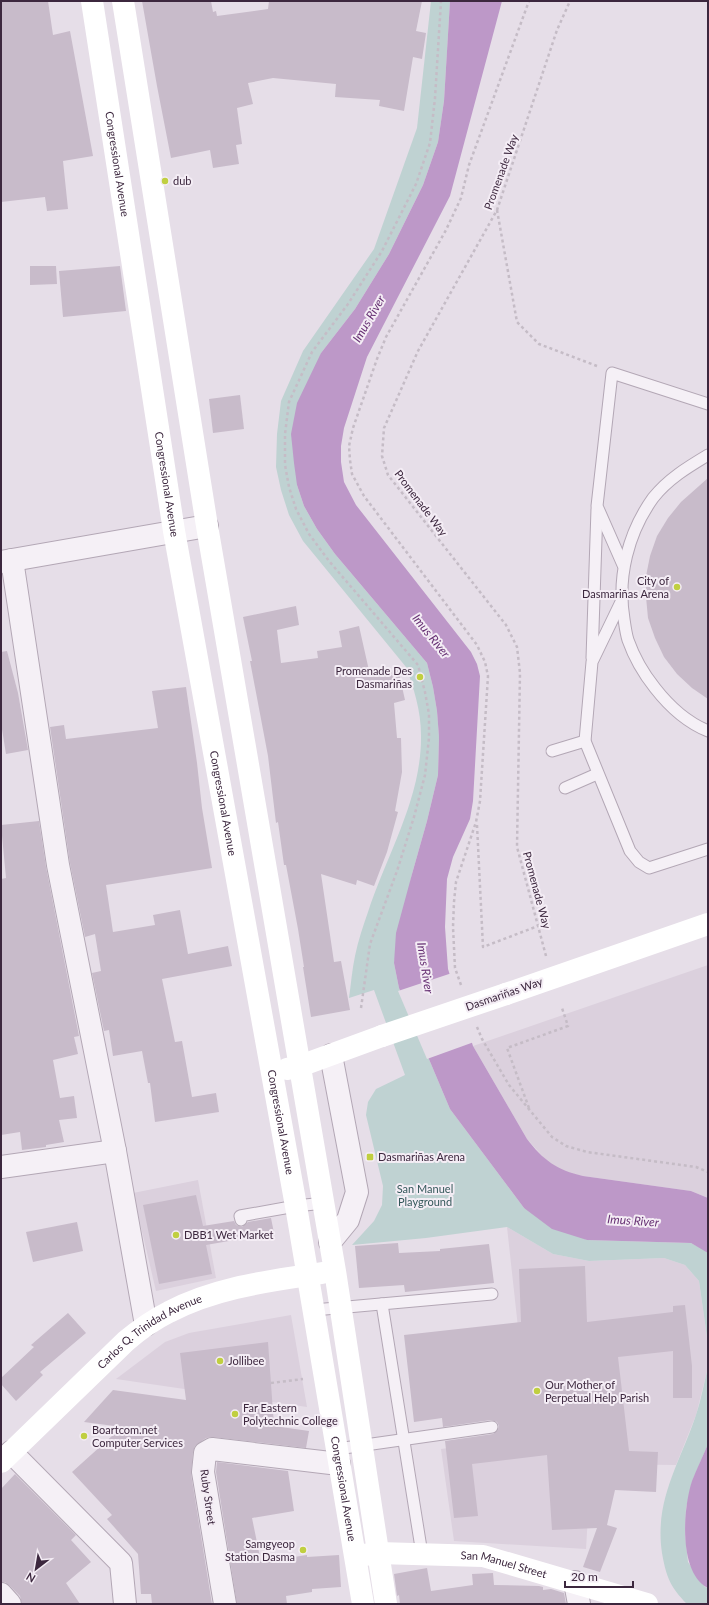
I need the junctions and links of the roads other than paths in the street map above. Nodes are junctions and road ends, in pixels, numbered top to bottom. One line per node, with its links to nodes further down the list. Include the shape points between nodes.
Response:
1 (92, 1): 7 (main road, Congressional Avenue)
2 (123, 1): 6 (main road, Congressional Avenue)
3 (708, 404): 5 (lane, via 612,373)
4 (708, 455): 9 (lane, via 680,472 654,498 635,530)
5 (597, 506): 9 (lane); 11 (lane)
6 (208, 526): 7 (street); 20 (main road, Congressional Avenue)
7 (174, 531): 8 (street); 21 (main road, Congressional Avenue)
8 (6, 561): 22 (street, via 58,865)
9 (623, 565): 10 (lane)
10 (621, 602): 11 (lane); 12 (lane, via 627,639 643,673 666,702 695,726)
11 (592, 662): 13 (lane)
12 (708, 732)
13 (585, 741): 14 (lane); 15 (lane)
14 (552, 751)
15 (597, 774): 16 (lane); 17 (lane, via 630,851 639,862 649,868)
16 (565, 788)
17 (708, 850)
18 (708, 924): 19 (main road, Dasmariñas Way, bridge)
19 (331, 1055): 20 (main road, Dasmariñas Way); 27 (street, via 357,1192 348,1220)
20 (300, 1066): 21 (main road, Dasmariñas Way); 24 (main road, Congressional Avenue)
21 (272, 1073): 25 (main road, Congressional Avenue)
22 (116, 1151): 23 (street); 34 (street)
23 (1, 1167)
24 (324, 1203): 25 (lane); 27 (main road, Congressional Avenue)
25 (296, 1206): 26 (lane, via 240,1216); 29 (main road, Congressional Avenue)
26 (240, 1220)
27 (330, 1242): 28 (main road, Congressional Avenue)
28 (335, 1271): 29 (main road, Carlos Q. Trinidad Avenue); 32 (main road, Congressional Avenue)
29 (308, 1275): 33 (main road, Congressional Avenue); 34 (main road, Carlos Q. Trinidad Avenue, via 252,1284 195,1300)
30 (492, 1294): 31 (lane)
31 (382, 1304): 32 (lane); 36 (lane)
32 (341, 1308): 33 (lane); 37 (main road, Congressional Avenue)
33 (314, 1310): 39 (main road, Congressional Avenue)
34 (146, 1325): 38 (main road, Carlos Q. Trinidad Avenue, via 126,1341)
35 (492, 1427): 36 (lane)
36 (405, 1439): 37 (lane); 41 (lane)
37 (362, 1445): 39 (lane); 40 (main road, Congressional Avenue)
38 (6, 1457): 46 (street, via 121,1563)
39 (338, 1457): 42 (main road, Congressional Avenue); 47 (street, Ruby Street, via 212,1449 205,1453 203,1472)
40 (378, 1554): 41 (main road, San Manuel Street); 42 (main road, San Manuel Street); 49 (main road, Congressional Avenue)
41 (422, 1554): 43 (main road, San Manuel Street, via 483,1556)
42 (355, 1557): 48 (main road, Congressional Avenue)
43 (575, 1582): 50 (street); 51 (main road, San Manuel Street)
44 (1, 1594): 45 (street)
45 (10, 1604)
46 (125, 1604)
47 (225, 1604)
48 (363, 1604)
49 (386, 1604)
50 (579, 1604)
51 (647, 1604)

